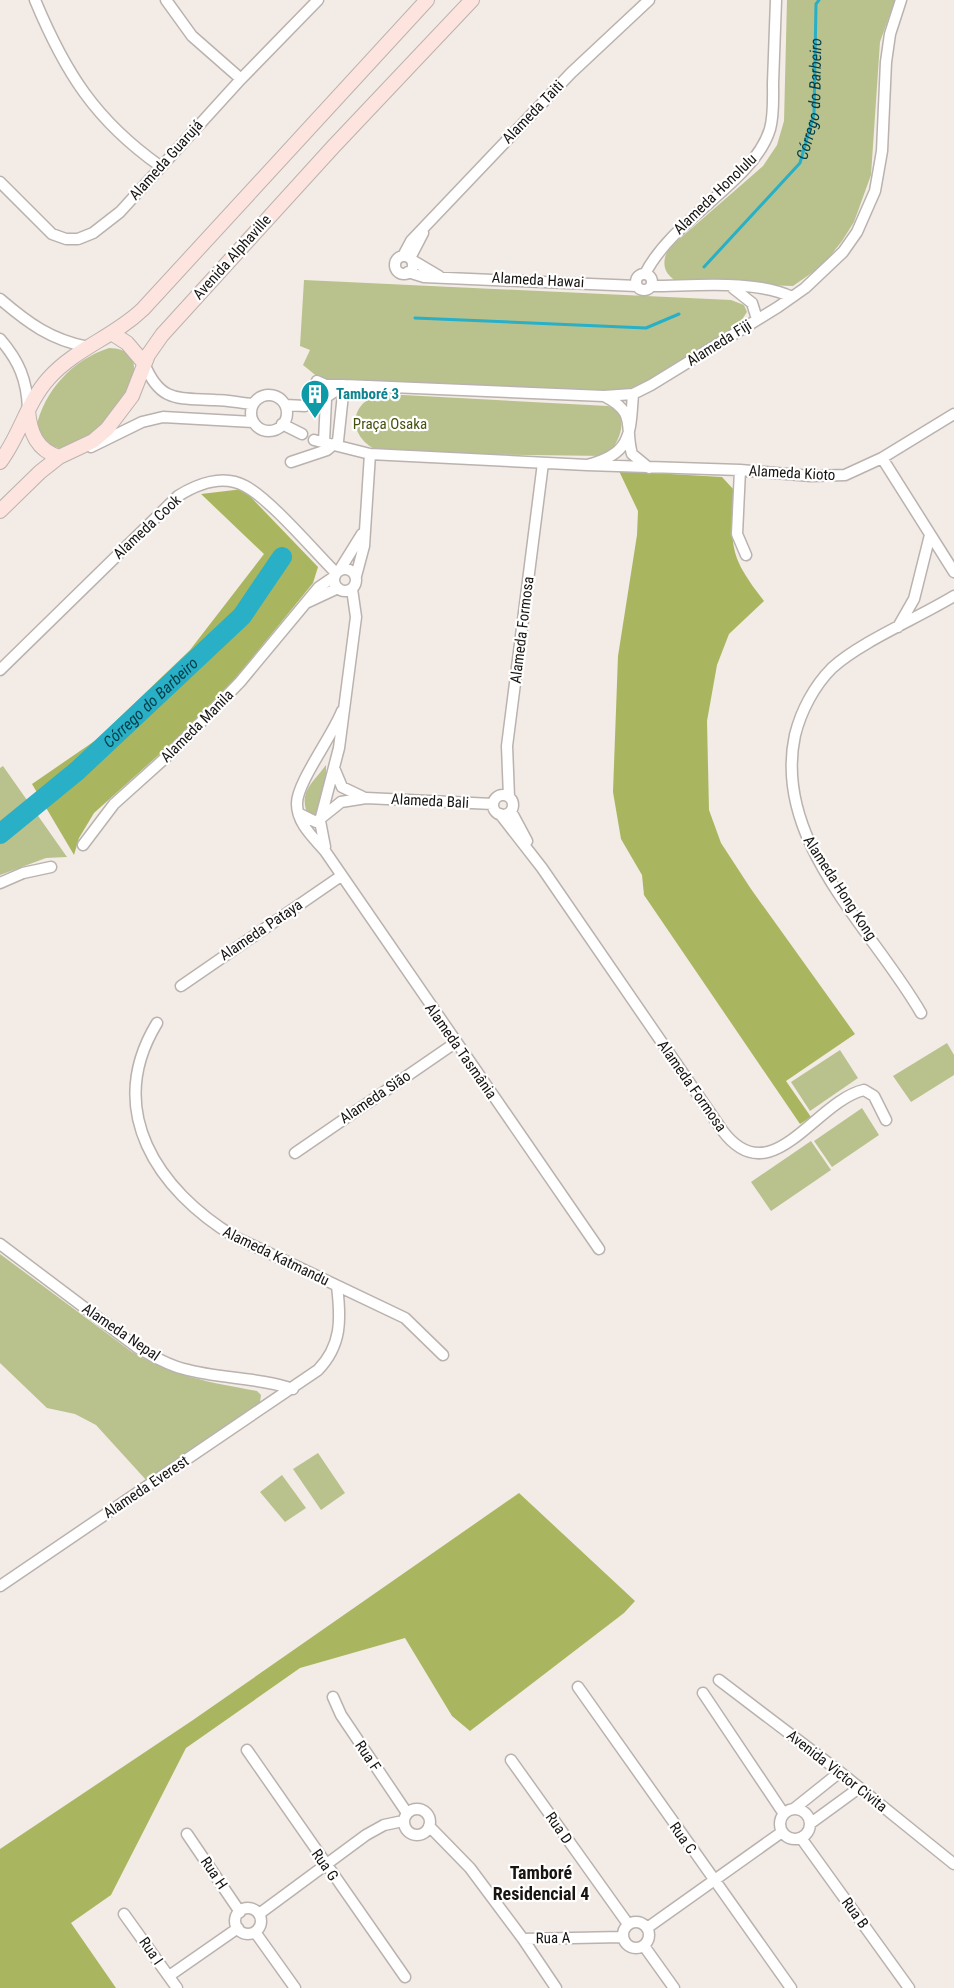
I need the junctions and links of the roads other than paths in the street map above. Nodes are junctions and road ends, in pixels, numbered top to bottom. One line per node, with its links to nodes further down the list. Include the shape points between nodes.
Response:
1 (35, 0): 10 (street, via 65,66 85,98)
2 (166, 0): 9 (street, via 192,36)
3 (317, 0): 9 (street, Alameda Guarujá)
4 (427, 0): 21 (main road, Avenida Alphaville, via 156,295)
5 (472, 0): 24 (main road, Avenida Alphaville, via 162,335)
6 (649, 0): 12 (street, Alameda Taiti, via 540,104 406,247)
7 (776, 0): 13 (street, Alameda Honolulu, via 772,110 760,151 673,234)
8 (901, 0): 18 (street, Alameda Fiji, via 888,44 880,169 868,210 843,252)
9 (241, 79): 10 (street, Alameda Guarujá)
10 (160, 166): 11 (street, Alameda Guarujá, via 107,224 78,239 52,234)
11 (0, 182)
12 (408, 258): 14 (street, Alameda Hawai); 14 (street, Alameda Hawai, via 397,260 400,272)
13 (645, 274): 15 (street, via 638,278); 16 (street, via 652,278)
14 (439, 276): 15 (street, Alameda Hawai)
15 (637, 286): 16 (street, via 643,290)
16 (652, 286): 17 (street)
17 (730, 287): 18 (street, via 778,291); 20 (street, via 752,303)
18 (792, 297): 20 (street, Alameda Fiji)
19 (0, 299): 23 (street, via 36,329 67,343)
20 (757, 320): 27 (street, Alameda Fiji)
21 (113, 334): 23 (main road, Avenida Alphaville); 24 (main road)
22 (0, 339): 32 (street, via 23,373)
23 (88, 347): 32 (main road, Avenida Alphaville, via 47,379)
24 (144, 363): 29 (street, via 150,378 166,395); 40 (main road, Avenida Alphaville, via 132,396 107,429 93,441)
25 (317, 381): 26 (street, Alameda Fiji)
26 (344, 385): 28 (street, Alameda Fiji); 38 (street); 38 (street, Alameda Kioto, via 323,400 319,441)
27 (633, 394): 28 (street, Alameda Fiji); 36 (street)
28 (603, 396): 36 (street, via 622,409)
29 (253, 404): 30 (street, via 266,395 277,397); 34 (street)
30 (285, 405): 31 (street); 35 (street)
31 (305, 406)
32 (28, 409): 40 (main road, via 34,439); 42 (main road, Avenida Alphaville)
33 (954, 414): 41 (street, Alameda Kioto)
34 (253, 422): 35 (street, via 267,431); 40 (street, via 163,417 142,422 76,454)
35 (282, 424): 37 (street)
36 (630, 425): 45 (street, Alameda Kioto, via 617,454); 46 (street, via 632,454)
37 (302, 434)
38 (337, 444): 39 (street, Alameda Kioto); 43 (street)
39 (370, 454): 44 (street, Alameda Kioto); 49 (street)
40 (59, 458): 48 (main road, Avenida Alphaville)
41 (882, 458): 47 (street, Alameda Kioto, via 845,475 830,477); 50 (street)
42 (0, 462)
43 (291, 462)
44 (543, 463): 45 (street, Alameda Kioto); 66 (street, Alameda Formosa)
45 (587, 465): 46 (street, Alameda Kioto)
46 (650, 469): 47 (street, Alameda Kioto)
47 (740, 470): 51 (street, via 737,534)
48 (0, 512)
49 (365, 528): 53 (street, via 352,554); 54 (street)
50 (930, 535): 52 (street); 57 (street)
51 (746, 555)
52 (954, 572)
53 (336, 573): 54 (street, via 349,569); 55 (street, Alameda Tasmânia); 58 (street, Alameda Manila); 61 (street, Alameda Cook, via 267,503 244,486 221,481 199,484 170,503)
54 (356, 576): 55 (street, via 357,581)
55 (345, 589): 58 (street, Alameda Manila); 62 (street, Alameda Tasmânia, via 356,609)
56 (954, 596): 59 (street, Alameda Hong Kong)
57 (914, 599): 59 (street, via 921,605); 60 (street)
58 (308, 602): 71 (street, Alameda Manila, via 218,706 114,804)
59 (937, 606): 60 (street, Alameda Hong Kong)
60 (896, 630): 78 (street, Alameda Hong Kong, via 841,662 819,686 797,729 791,772 797,815 809,843)
61 (0, 670)
62 (342, 711): 63 (street, Alameda Tasmânia); 64 (street, Alameda Tasmânia)
63 (317, 762): 64 (street, via 328,760); 68 (street, Alameda Tasmânia, via 299,791)
64 (334, 768): 65 (street, via 346,790); 70 (street, Alameda Tasmânia)
65 (366, 798): 66 (street, Alameda Bali); 70 (street, via 341,802)
66 (501, 799): 67 (street, Alameda Formosa, via 513,805); 69 (street, Alameda Formosa)
67 (511, 811): 69 (street); 74 (street, Alameda Formosa)
68 (299, 813): 70 (street, via 310,821); 72 (street, Alameda Tasmânia, via 305,828)
69 (500, 814): 74 (street, Alameda Formosa)
70 (320, 821): 72 (street, Alameda Tasmânia)
71 (83, 845)
72 (325, 850): 75 (street, Alameda Tasmânia)
73 (51, 867): 76 (street)
74 (542, 868): 81 (street, Alameda Formosa, via 722,1130 740,1150 756,1155 781,1145 841,1101 864,1090 874,1096)
75 (341, 876): 77 (street, Alameda Pataya); 80 (street, Alameda Tasmânia)
76 (0, 883)
77 (181, 986)
78 (921, 1014)
79 (158, 1023): 85 (street, Alameda Katmandu, via 138,1062 136,1080 141,1129 157,1163 170,1182 210,1222 235,1238)
80 (455, 1042): 82 (street, Alameda Sião); 84 (street, Alameda Tasmânia)
81 (886, 1120)
82 (295, 1153)
83 (0, 1244): 87 (street, Alameda Nepal, via 158,1359 184,1370)
84 (599, 1250)
85 (337, 1286): 86 (street, Alameda Katmandu, via 405,1318); 88 (street, Alameda Everest, via 341,1320 336,1346 318,1370)
86 (442, 1355)
87 (260, 1381): 88 (street, Alameda Nepal); 89 (street)
88 (293, 1389): 89 (street, Alameda Everest)
89 (270, 1403): 90 (street, Alameda Everest)
90 (0, 1586)
91 (719, 1680): 97 (street, Avenida Victor Civita)
92 (578, 1687): 109 (street, Rua C)
93 (704, 1693): 100 (street)
94 (333, 1697): 101 (street, Rua F)
95 (247, 1750): 108 (street, Rua G)
96 (511, 1760): 113 (street, Rua D)
97 (840, 1772): 98 (street, Avenida Victor Civita); 99 (street)
98 (859, 1788): 102 (street); 107 (street, Avenida Victor Civita)
99 (795, 1808): 100 (street); 102 (street, via 805,1812)
100 (784, 1814): 104 (street, via 780,1821)
101 (405, 1817): 103 (street, via 415,1809 424,1811); 103 (street, via 408,1833 416,1836); 108 (street, via 366,1835)
102 (811, 1823): 106 (street)
103 (429, 1826): 118 (street, Rua A, via 470,1868)
104 (782, 1832): 106 (street, via 789,1838); 109 (street)
105 (187, 1834): 110 (street, Rua H)
106 (801, 1838): 127 (street, Rua B)
107 (954, 1864)
108 (324, 1865): 112 (street); 121 (street, Rua G)
109 (712, 1880): 115 (street); 126 (street, Rua C)
110 (240, 1912): 112 (street, via 250,1908); 114 (street, via 236,1918)
111 (124, 1914): 120 (street, Rua I)
112 (259, 1914): 116 (street, via 261,1922)
113 (628, 1924): 115 (street, via 638,1922); 117 (street)
114 (238, 1928): 116 (street, via 248,1934); 120 (street)
115 (647, 1928): 119 (street, via 649,1935)
116 (255, 1932): 123 (street)
117 (622, 1937): 118 (street, Rua A); 119 (street, via 633,1948)
118 (524, 1939): 124 (street)
119 (644, 1946): 125 (street)
120 (169, 1976): 122 (street, Rua I)
121 (405, 1977)
122 (177, 1988)
123 (295, 1988)
124 (556, 1988)
125 (674, 1988)
126 (791, 1988)
127 (909, 1988)

